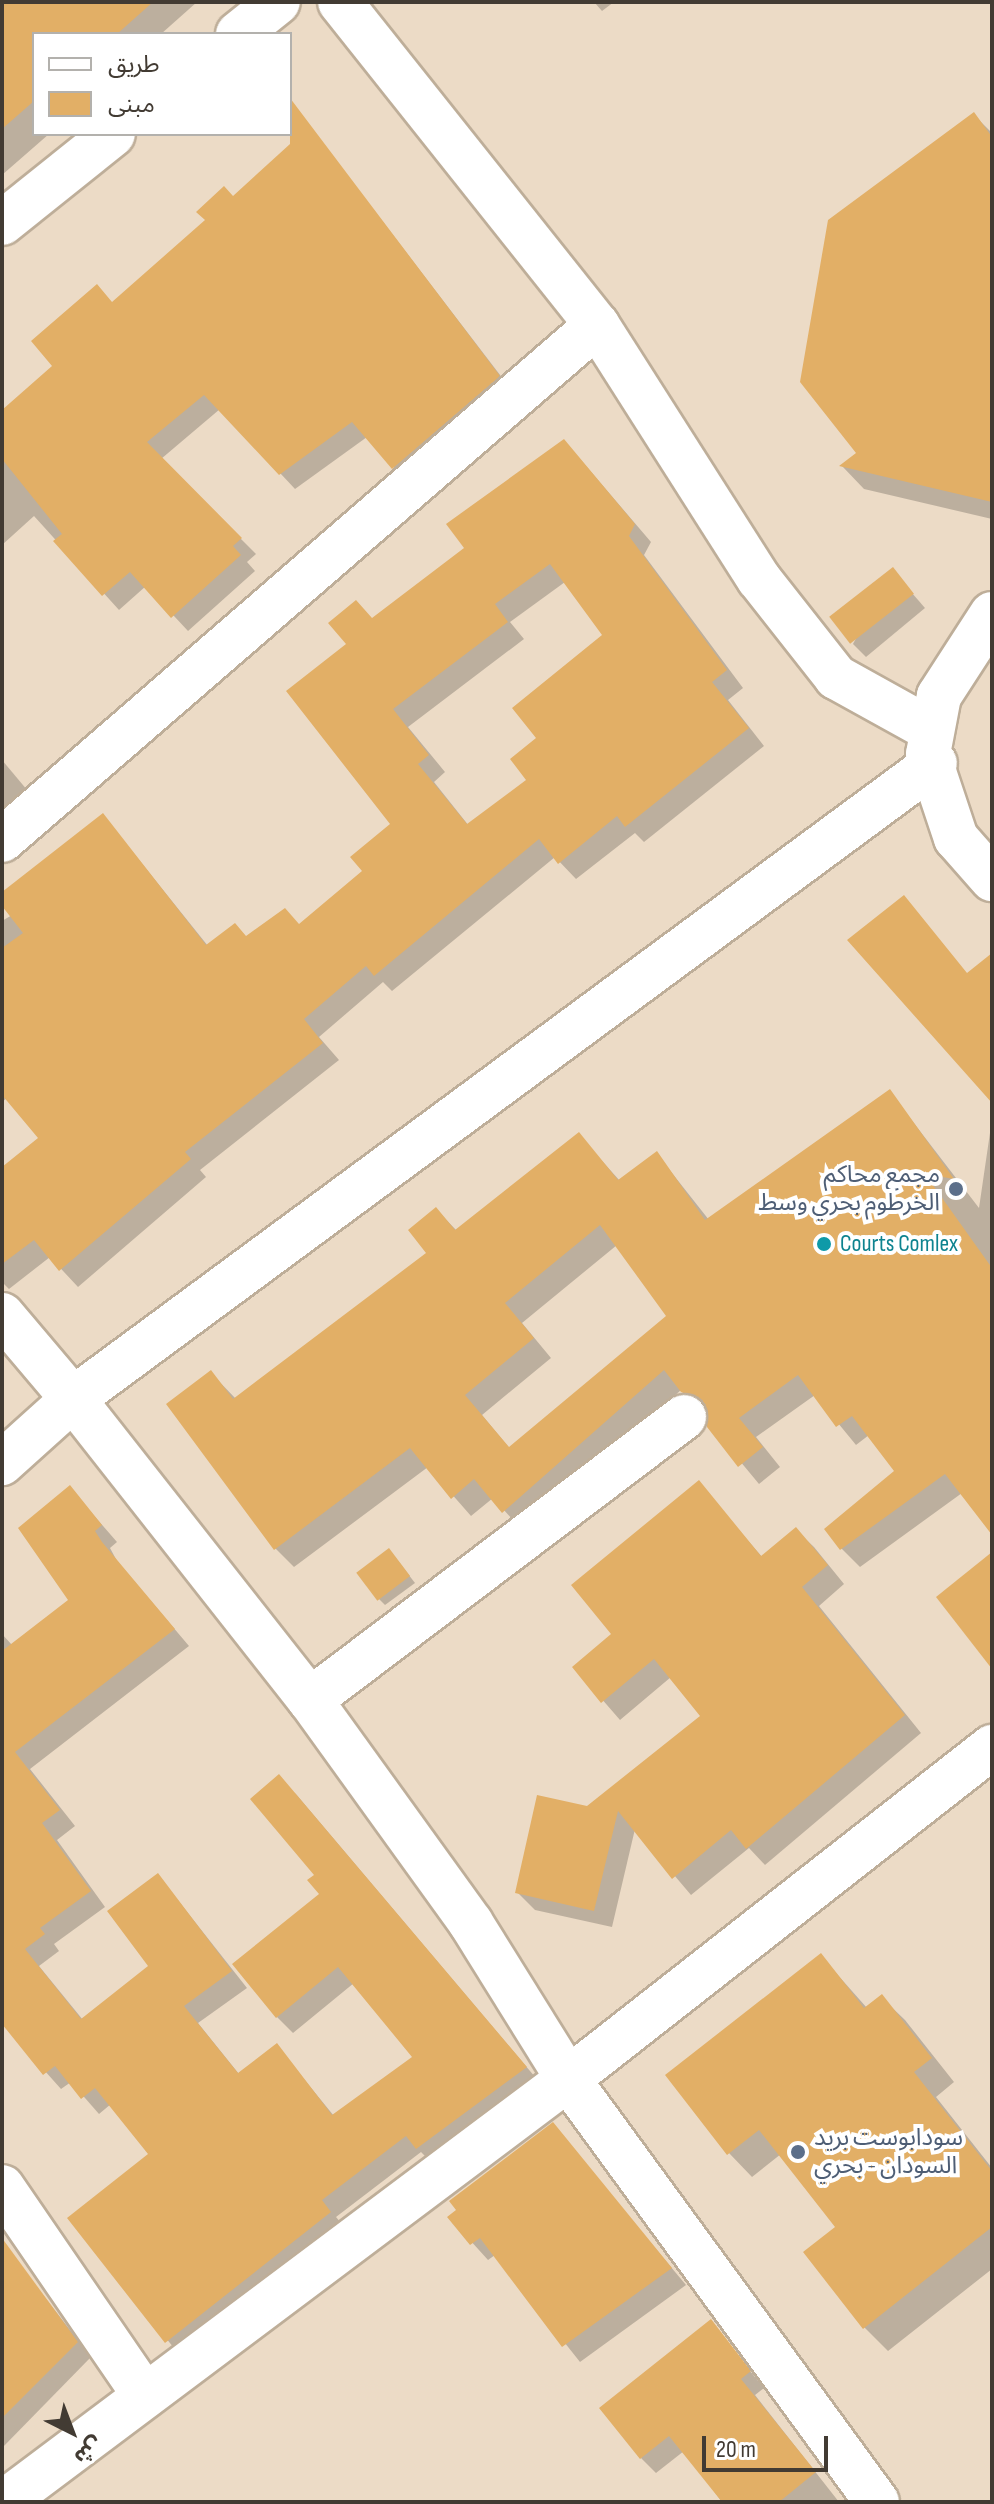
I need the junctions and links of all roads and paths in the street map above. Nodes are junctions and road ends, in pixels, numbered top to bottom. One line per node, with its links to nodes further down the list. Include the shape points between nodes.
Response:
1 (278, 2): 3 (street)
2 (340, 2): 6 (street)
3 (240, 32)
4 (111, 136): 5 (street)
5 (2, 223)
6 (597, 325): 8 (street, via 759,579 836,677); 9 (street)
7 (992, 614): 8 (street, via 954,664)
8 (933, 746): 10 (street, via 956,838); 12 (street)
9 (2, 840)
10 (992, 879)
11 (2, 1315): 12 (street)
12 (73, 1399): 14 (street); 15 (street)
13 (684, 1417): 15 (street)
14 (2, 1463)
15 (310, 1700): 17 (street, via 471,1923)
16 (992, 1747): 17 (street)
17 (568, 2079): 19 (street); 21 (street)
18 (2, 2187): 19 (street)
19 (145, 2396): 20 (street)
20 (5, 2502)
21 (877, 2502)

